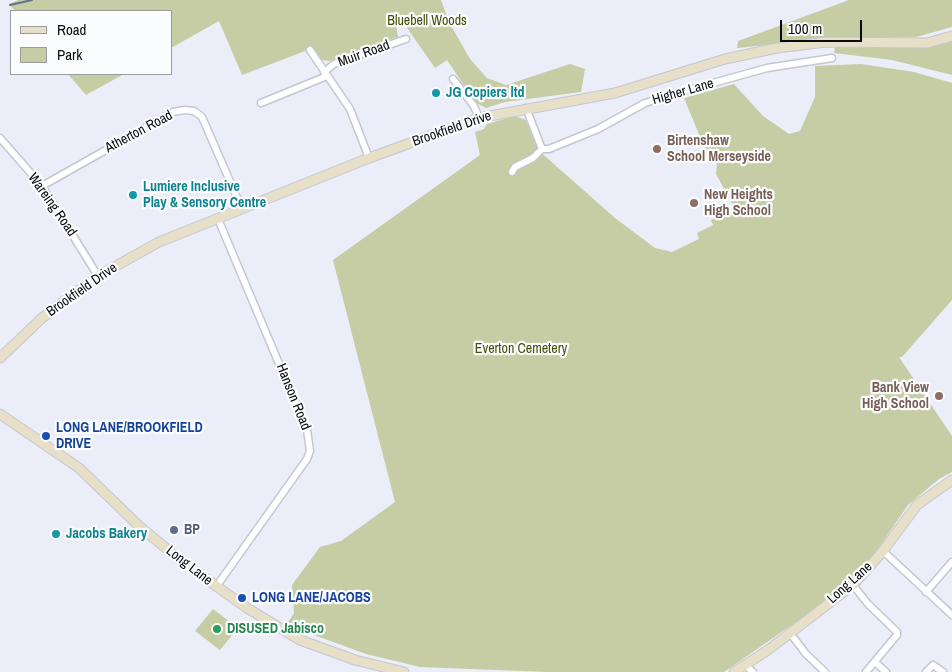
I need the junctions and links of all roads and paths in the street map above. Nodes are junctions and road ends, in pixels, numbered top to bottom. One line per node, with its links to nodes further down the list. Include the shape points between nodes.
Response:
1 (952, 36): 8 (street, Brookfield Drive, via 927,43 826,42 776,48 725,59 615,94)
2 (406, 39): 5 (street, Muir Road, via 334,64)
3 (310, 50): 5 (street, Muir Road)
4 (832, 58): 11 (street, Higher Lane, via 766,68 670,95 645,103 598,129)
5 (326, 74): 7 (street, Muir Road); 12 (street, Muir Road, via 350,109)
6 (453, 79): 9 (street, via 474,106)
7 (261, 103)
8 (526, 108): 9 (street, Brookfield Drive); 11 (street)
9 (478, 118): 12 (street, Brookfield Drive)
10 (0, 138): 14 (street, Wareing Road)
11 (542, 149): 13 (street, Higher Lane)
12 (369, 158): 15 (street, Brookfield Drive)
13 (512, 172)
14 (42, 186): 15 (street, Atherton Road, via 173,112 194,111 202,117); 17 (street, Wareing Road)
15 (242, 209): 16 (street, Brookfield Drive)
16 (218, 219): 17 (street, Brookfield Drive, via 159,242); 24 (street, Hanson Road, via 307,430 310,451)
17 (98, 276): 18 (street, Brookfield Drive, via 42,318)
18 (0, 358)
19 (0, 414): 24 (street, Long Lane, via 79,468 140,526)
20 (952, 480): 21 (street, Long Lane, via 917,505)
21 (883, 551): 23 (street, Long Lane); 25 (street)
22 (952, 562): 25 (street)
23 (853, 585): 27 (street, Long Lane); 28 (street, via 897,632)
24 (216, 587): 30 (street, Long Lane, via 300,640 355,660)
25 (926, 592): 26 (street)
26 (952, 615)
27 (790, 633): 29 (street, Long Lane); 33 (street)
28 (875, 662): 34 (street); 35 (street)
29 (746, 665): 31 (street, Long Lane); 32 (street)
30 (404, 672)
31 (734, 672)
32 (753, 672)
33 (825, 672)
34 (866, 672)
35 (886, 672)
36 (926, 672): 37 (street, via 933,665)
37 (943, 672)

